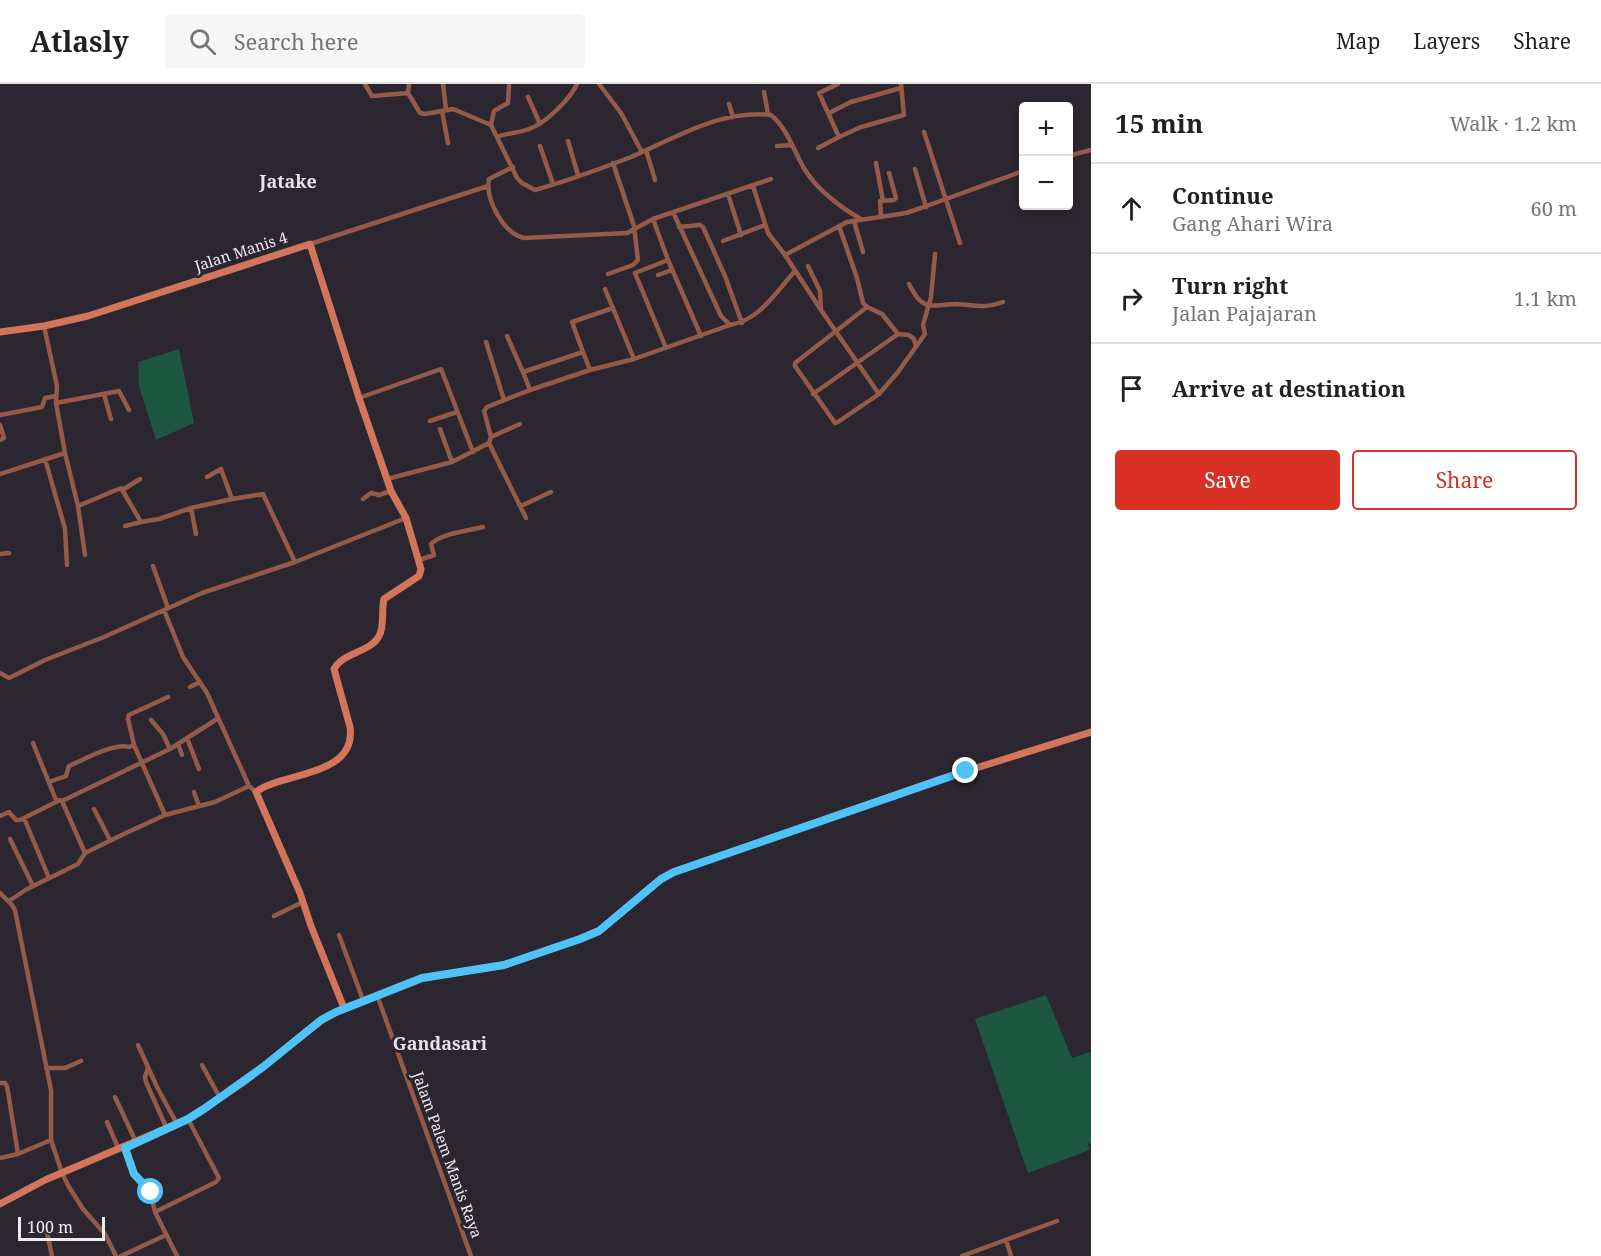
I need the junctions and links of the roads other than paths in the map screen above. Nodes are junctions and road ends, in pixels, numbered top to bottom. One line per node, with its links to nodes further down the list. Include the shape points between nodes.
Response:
1 (365, 84): 10 (street, via 372,96)
2 (409, 84): 10 (street)
3 (442, 84): 13 (street)
4 (577, 84): 17 (street)
5 (599, 84): 29 (street)
6 (838, 84): 14 (street, via 819,93)
7 (509, 86): 18 (street, via 507,105 494,111)
8 (901, 86): 14 (street); 21 (street, via 904,115)
9 (764, 92): 15 (street)
10 (408, 93): 13 (street, via 420,113)
11 (528, 97): 17 (street)
12 (729, 104): 16 (street)
13 (444, 110): 18 (street, via 453,109); 23 (street)
14 (829, 113): 21 (street)
15 (768, 114): 16 (street); 24 (street, via 774,116)
16 (733, 117): 29 (street, via 696,127)
17 (540, 124): 20 (street)
18 (491, 125): 20 (street)
19 (924, 132): 44 (street)
20 (497, 137): 33 (street)
21 (839, 137): 27 (street)
22 (568, 141): 37 (street)
23 (448, 143)
24 (792, 145): 26 (street); 50 (street, via 806,171 840,207)
25 (540, 146): 40 (street)
26 (777, 146)
27 (818, 148)
28 (1091, 150): 30 (street)
29 (644, 151): 31 (street); 39 (street)
30 (1073, 155)
31 (613, 163): 37 (street); 55 (street)
32 (876, 164): 45 (street)
33 (513, 167): 40 (street, via 520,181 532,189); 41 (street, via 489,178)
34 (915, 170): 46 (street)
35 (1019, 172): 44 (street)
36 (889, 173): 45 (street, via 896,199)
37 (578, 175): 40 (street)
38 (771, 178): 42 (street)
39 (656, 180)
40 (553, 184)
41 (488, 186): 55 (street, via 497,213 519,237 624,234); 59 (street, Jalan Manis 4)
42 (753, 186): 43 (street); 52 (street)
43 (728, 194): 47 (street); 56 (street)
44 (946, 199): 46 (street); 58 (street)
45 (884, 201): 48 (street, via 879,204)
46 (926, 207): 48 (street)
47 (673, 212): 49 (street); 54 (street)
48 (881, 217): 50 (street)
49 (653, 219): 55 (street); 63 (street)
50 (861, 219): 51 (street)
51 (854, 221): 53 (street); 60 (street)
52 (765, 225): 56 (street); 62 (street)
53 (839, 226): 62 (street); 73 (street)
54 (679, 227): 76 (street, via 703,227); 77 (street)
55 (634, 228): 67 (street, via 637,262)
56 (741, 235): 57 (street)
57 (723, 241)
58 (960, 243)
59 (310, 244): 78 (street, Jalan Manis 4, via 129,304); 97 (street)
60 (863, 252)
61 (935, 254): 72 (street)
62 (785, 255): 66 (street)
63 (668, 260): 65 (street); 86 (street, via 635,273)
64 (808, 266): 75 (street, via 820,291)
65 (672, 270): 68 (street); 83 (street)
66 (795, 271): 75 (street); 76 (street, via 761,311)
67 (608, 274)
68 (658, 275)
69 (909, 284): 72 (street, via 915,296)
70 (605, 289): 74 (street)
71 (1003, 302): 72 (street, via 971,307)
72 (929, 305): 85 (street, via 923,325 925,334)
73 (867, 307): 79 (street); 81 (street, via 882,314)
74 (613, 308): 87 (street, via 572,321); 88 (street)
75 (821, 310): 79 (street)
76 (742, 323): 77 (street)
77 (730, 325): 83 (street)
78 (44, 326): 80 (street, Jalan Manis 4); 96 (street)
79 (837, 331): 89 (street); 94 (street, via 795,363)
80 (0, 332)
81 (898, 334): 85 (street, via 909,335); 89 (street)
82 (507, 336): 91 (street)
83 (700, 336): 86 (street)
84 (486, 342): 98 (street)
85 (916, 347): 95 (street)
86 (666, 348): 88 (street)
87 (583, 352): 90 (street); 91 (street)
88 (634, 359): 90 (street)
89 (857, 363): 94 (street); 95 (street)
90 (590, 370): 92 (street)
91 (523, 372): 92 (street)
92 (530, 390): 98 (street)
93 (104, 394): 99 (street); 100 (street, via 120,391); 103 (street)
94 (813, 394): 95 (street, via 835,423)
95 (879, 394)
96 (56, 396): 99 (street); 102 (street, via 45,398 42,407)
97 (359, 398): 101 (street, via 441,369); 118 (street)
98 (504, 400): 108 (street, via 484,411)
99 (57, 403): 112 (street)
100 (129, 410)
101 (457, 412): 104 (street); 111 (street)
102 (0, 415)
103 (111, 419)
104 (430, 421)
105 (520, 424): 108 (street)
106 (0, 425): 109 (street, via 4,438)
107 (440, 429): 114 (street)
108 (491, 437): 110 (street)
109 (0, 440)
110 (489, 443): 111 (street); 125 (street)
111 (472, 452): 114 (street)
112 (65, 453): 113 (street); 124 (street)
113 (45, 459): 115 (street); 138 (street, via 65,529)
114 (452, 462): 118 (street)
115 (0, 474)
116 (207, 477): 123 (street, via 221,469)
117 (140, 479): 119 (street)
118 (387, 479): 120 (street)
119 (123, 489): 124 (street); 129 (street)
120 (391, 491): 122 (street, via 371,493); 127 (street)
121 (551, 492): 125 (street)
122 (363, 499)
123 (232, 500): 126 (street); 137 (street, via 262,494)
124 (78, 506): 135 (street)
125 (521, 506): 128 (street)
126 (191, 508): 129 (street); 132 (street)
127 (406, 518): 136 (street); 137 (street)
128 (526, 518)
129 (141, 522): 130 (street)
130 (125, 526)
131 (483, 527): 136 (street, via 448,534 431,544 434,555)
132 (196, 534)
133 (9, 553): 134 (street)
134 (0, 554)
135 (85, 555)
136 (419, 560): 159 (street, via 419,576 384,599 381,631 376,640 334,669 350,727 347,748 325,767)
137 (295, 562): 140 (street)
138 (67, 565)
139 (153, 566): 140 (street)
140 (166, 609): 141 (street, via 10,677); 142 (street, via 183,657)
141 (0, 673)
142 (200, 682): 143 (street); 145 (street)
143 (190, 687)
144 (168, 697): 151 (street, via 129,715)
145 (217, 719): 148 (street); 157 (street)
146 (151, 720): 152 (street)
147 (1091, 732): 176 (street, via 941,779 674,872 599,931 580,939 504,965 432,976)
148 (187, 738): 150 (street); 155 (street)
149 (33, 742): 156 (street)
150 (178, 744): 152 (street); 153 (street)
151 (134, 745): 154 (street); 156 (street, via 88,757 69,766 66,777)
152 (170, 749): 154 (street)
153 (182, 755)
154 (142, 764): 160 (street); 163 (street)
155 (199, 769)
156 (49, 782): 160 (street, via 56,800)
157 (249, 786): 159 (street); 161 (street)
158 (194, 792): 161 (street)
159 (256, 792): 173 (street)
160 (61, 801): 165 (street); 168 (street)
161 (199, 806): 163 (street)
162 (94, 809): 167 (street)
163 (165, 815): 167 (street)
164 (0, 816): 165 (street, via 9,812 16,820)
165 (24, 818): 169 (street)
166 (10, 839): 170 (street)
167 (110, 840): 168 (street)
168 (85, 853): 169 (street, via 78,864)
169 (49, 878): 170 (street)
170 (33, 886): 172 (street)
171 (0, 893): 172 (street)
172 (9, 901): 182 (street, via 15,910)
173 (303, 902): 174 (street); 178 (street)
174 (274, 916)
175 (339, 935): 177 (street)
176 (377, 995): 177 (street); 207 (street, Jalam Palem Manis Raya)
177 (363, 1000): 178 (street)
178 (344, 1008): 186 (street, via 321,1020)
179 (138, 1045): 183 (street)
180 (81, 1061): 182 (street, via 65,1068)
181 (202, 1065): 186 (street)
182 (46, 1068): 191 (street, via 51,1090)
183 (148, 1068): 189 (street); 190 (street, via 146,1082)
184 (0, 1083): 194 (street, via 7,1086)
185 (116, 1097): 192 (street)
186 (220, 1098): 187 (street)
187 (188, 1119): 189 (street); 198 (street, via 219,1178)
188 (107, 1122): 193 (street)
189 (177, 1124): 190 (street)
190 (167, 1129): 192 (street)
191 (51, 1140): 194 (street); 196 (street)
192 (136, 1142): 193 (street)
193 (122, 1149): 196 (street); 198 (street, via 134,1174 150,1190)
194 (18, 1154): 195 (street)
195 (0, 1158)
196 (62, 1173): 197 (street); 204 (street)
197 (0, 1204)
198 (155, 1212): 201 (street)
199 (1057, 1221): 202 (street)
200 (42, 1223): 203 (street)
201 (166, 1235): 205 (street); 206 (street)
202 (1006, 1240): 208 (street); 209 (street)
203 (52, 1256)
204 (116, 1256)
205 (121, 1256)
206 (177, 1256)
207 (471, 1256)
208 (962, 1256)
209 (1011, 1256)

